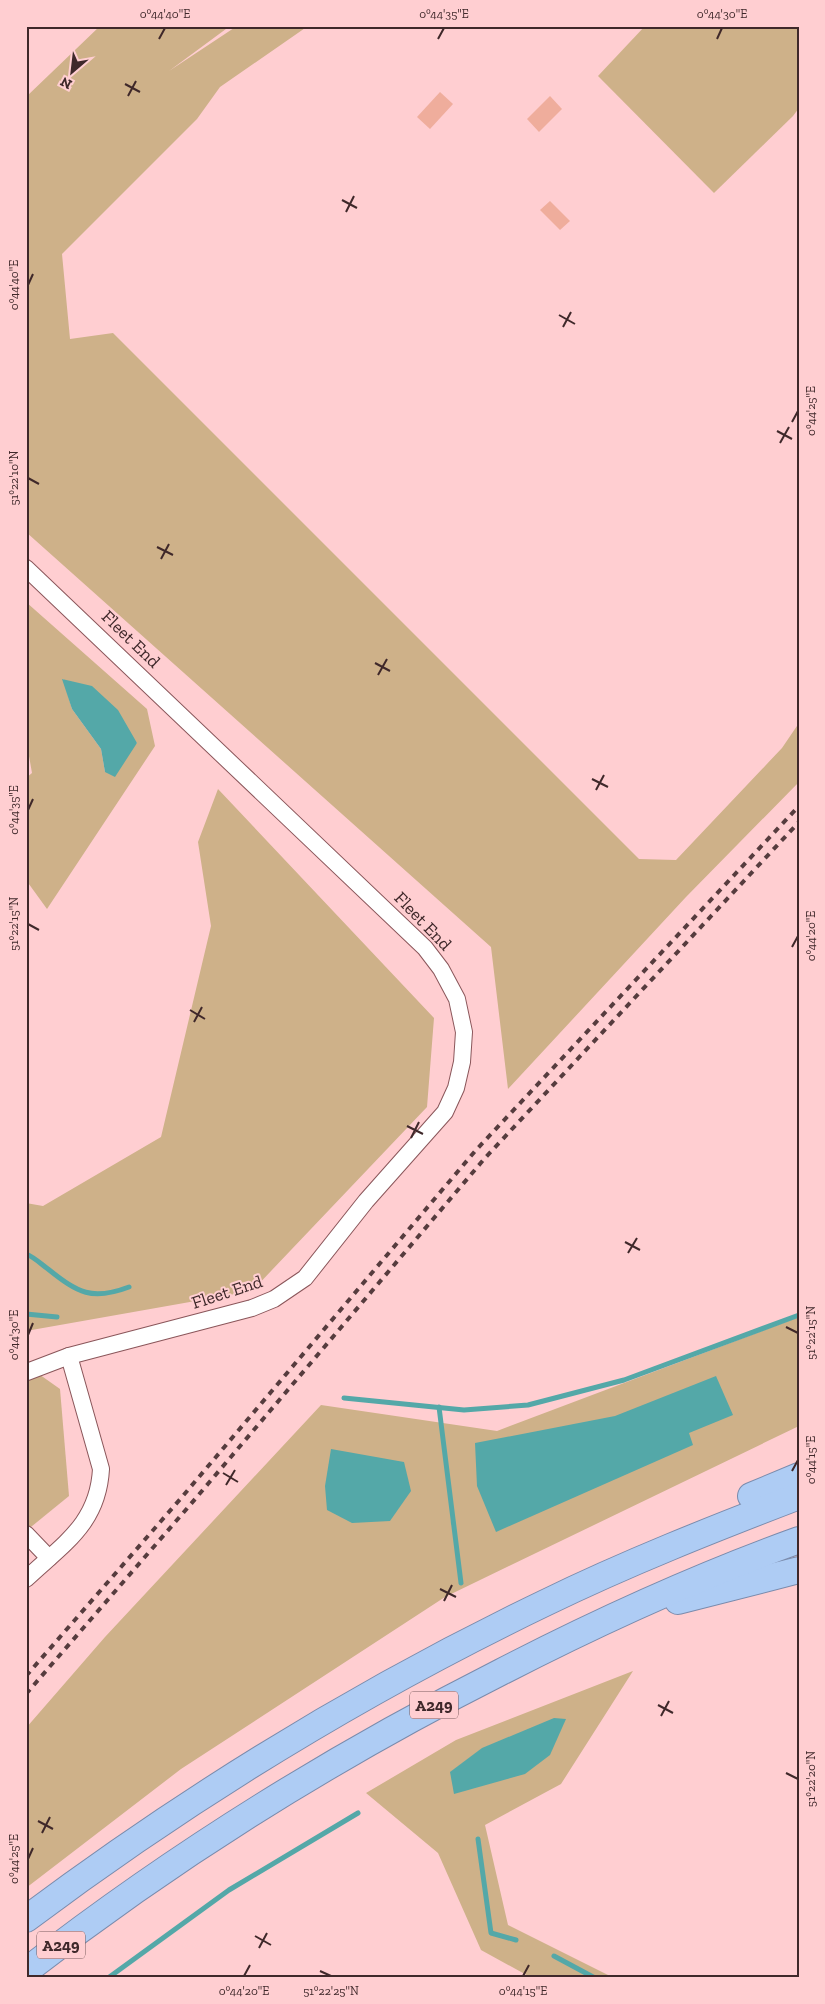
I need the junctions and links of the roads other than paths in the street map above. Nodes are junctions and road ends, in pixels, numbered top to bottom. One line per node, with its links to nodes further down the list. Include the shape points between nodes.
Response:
1 (26, 568): 2 (street, Fleet End, via 425,948 457,999 464,1032 456,1088 445,1112 366,1201 305,1278 274,1299 252,1308)
2 (70, 1356): 3 (street, Fleet End); 8 (street, via 101,1468 100,1485 97,1500 83,1525)
3 (27, 1372)
4 (799, 1476): 11 (highway, A249, via 593,1568)
5 (799, 1496): 11 (highway, A249, via 696,1536)
6 (26, 1534): 8 (street)
7 (799, 1540): 12 (highway, A249, via 719,1569)
8 (48, 1558): 10 (street)
9 (799, 1570): 12 (highway, A249)
10 (26, 1580)
11 (546, 1602): 13 (highway, A249, via 331,1715 243,1768)
12 (581, 1631): 14 (highway, A249, via 407,1719 326,1766 187,1854)
13 (26, 1919)
14 (26, 1971)

